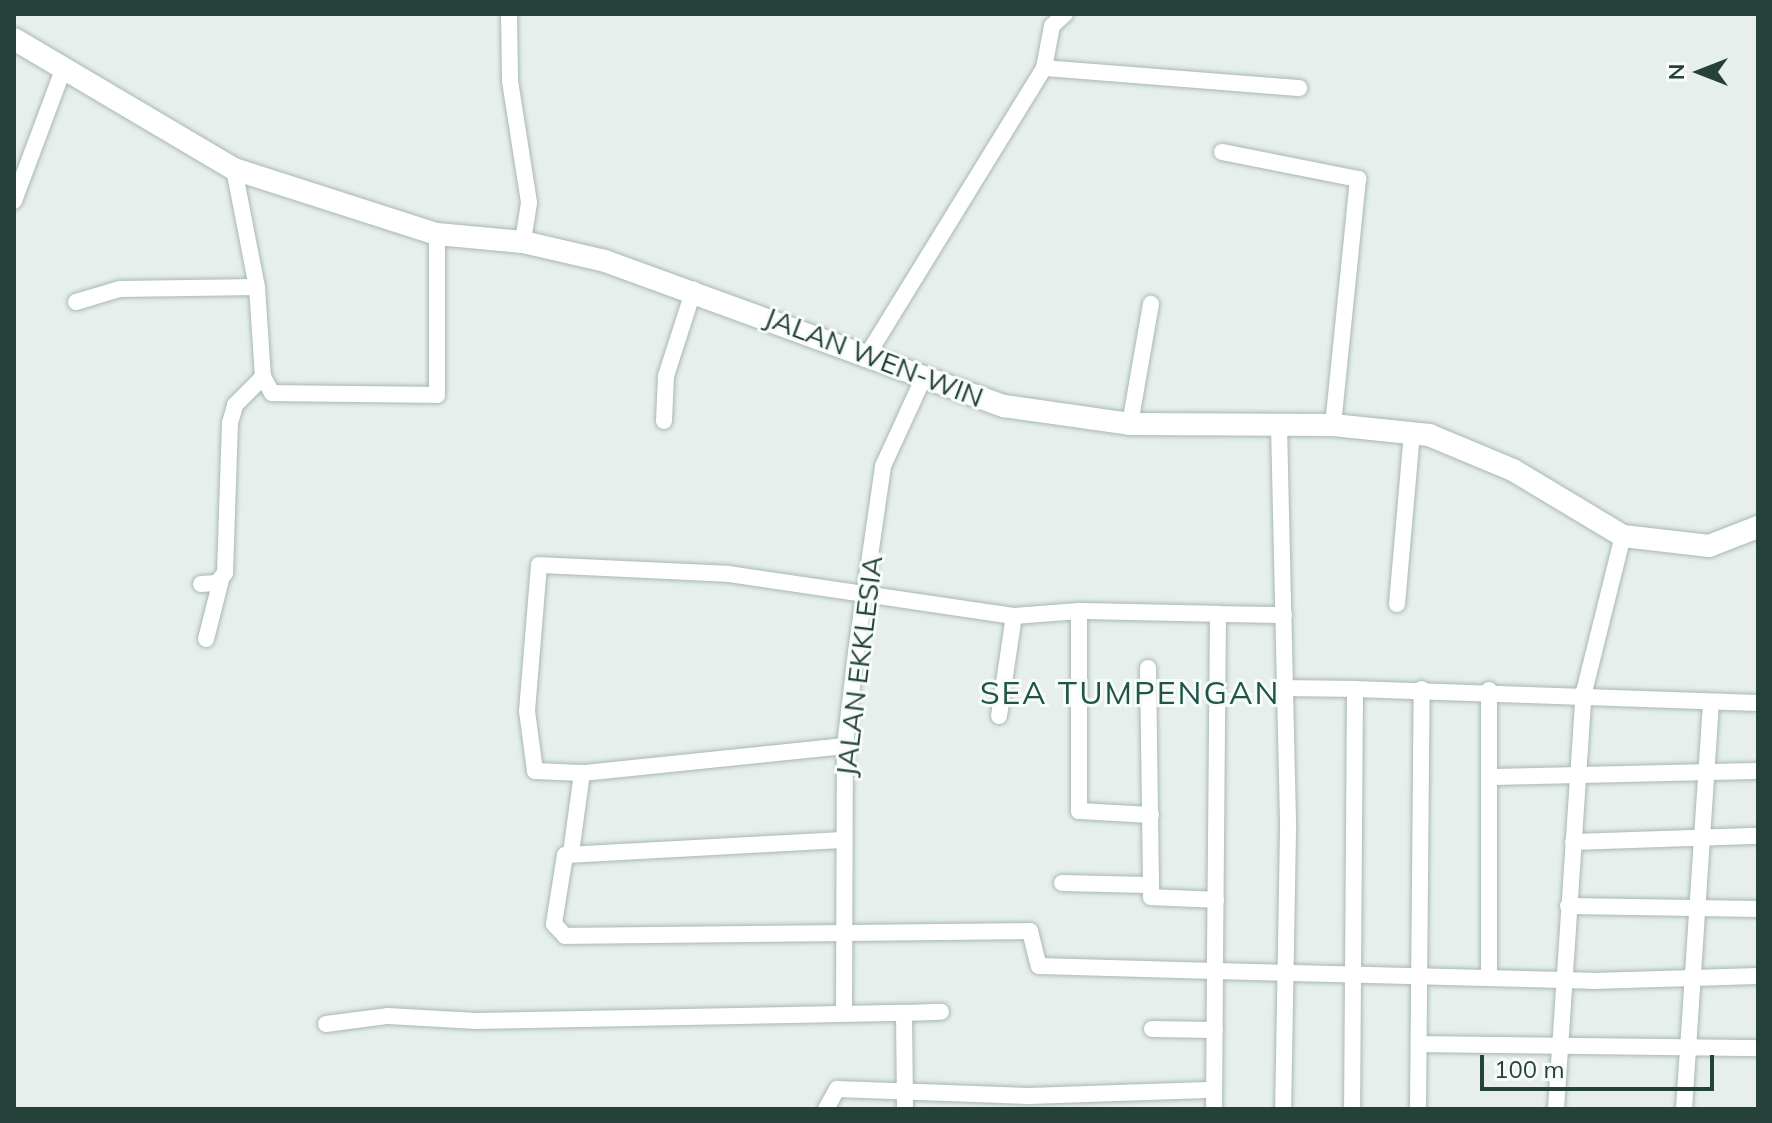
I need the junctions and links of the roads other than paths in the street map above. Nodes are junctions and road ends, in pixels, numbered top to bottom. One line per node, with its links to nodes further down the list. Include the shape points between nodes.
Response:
1 (509, 14): 11 (street, via 510,81 529,203)
2 (1065, 14): 4 (street, via 1052,26)
3 (14, 39): 5 (street, JALAN WEN-WIN)
4 (1044, 68): 6 (street); 16 (street)
5 (63, 70): 8 (street, JALAN WEN-WIN); 9 (street)
6 (1299, 88)
7 (1222, 152): 22 (street, via 1358,179)
8 (234, 169): 10 (street, JALAN WEN-WIN); 12 (street)
9 (14, 201)
10 (437, 234): 11 (street, JALAN WEN-WIN); 17 (street, via 437,395 272,393)
11 (523, 242): 13 (street, JALAN WEN-WIN)
12 (257, 287): 14 (street, via 120,289); 17 (street)
13 (694, 289): 16 (street, JALAN WEN-WIN); 19 (street, via 666,376)
14 (76, 302)
15 (1151, 304): 20 (street)
16 (865, 359): 18 (street, JALAN WEN-WIN)
17 (263, 377): 26 (street, via 235,405 230,423)
18 (924, 377): 20 (street, JALAN WEN-WIN, via 1004,406); 28 (street, JALAN EKKLESIA, via 883,466)
19 (664, 421)
20 (1130, 424): 21 (street, JALAN WEN-WIN)
21 (1279, 425): 22 (street, JALAN WEN-WIN); 32 (street)
22 (1333, 425): 23 (street, JALAN WEN-WIN)
23 (1412, 432): 25 (street, JALAN WEN-WIN, via 1513,470); 29 (street)
24 (1758, 527): 25 (street, JALAN WEN-WIN, via 1709,546)
25 (1623, 536): 40 (street)
26 (221, 580): 27 (street); 34 (street)
27 (201, 584)
28 (866, 592): 33 (street); 44 (street, JALAN EKKLESIA); 46 (street, via 638,565 539,565 526,747 540,773)
29 (1397, 604)
30 (1079, 611): 31 (street); 33 (street); 50 (street, via 1079,811)
31 (1218, 614): 32 (street); 58 (street)
32 (1284, 615): 36 (street)
33 (1014, 616): 43 (street)
34 (206, 639)
35 (1148, 668): 50 (street)
36 (1286, 688): 37 (street); 63 (street)
37 (1355, 689): 38 (street); 64 (street)
38 (1422, 689): 39 (street); 66 (street)
39 (1489, 690): 40 (street); 48 (street)
40 (1584, 692): 41 (street); 49 (street)
41 (1711, 703): 42 (street); 47 (street)
42 (1758, 703)
43 (999, 716)
44 (845, 746): 46 (street); 53 (street, JALAN EKKLESIA)
45 (1758, 771): 47 (street)
46 (582, 773): 55 (street)
47 (1709, 776): 49 (street); 51 (street)
48 (1490, 777): 49 (street); 68 (street)
49 (1579, 778): 54 (street)
50 (1151, 815): 57 (street)
51 (1707, 833): 52 (street); 54 (street); 60 (street)
52 (1758, 836)
53 (843, 840): 55 (street); 62 (street, JALAN EKKLESIA)
54 (1573, 842): 59 (street)
55 (571, 853): 62 (street, via 560,862 554,924 565,936)
56 (1062, 883): 57 (street)
57 (1148, 885): 58 (street, via 1162,902)
58 (1216, 900): 65 (street)
59 (1568, 906): 60 (street); 70 (street)
60 (1697, 907): 61 (street); 67 (street)
61 (1758, 909)
62 (842, 930): 65 (street, via 1030,931 1039,966); 72 (street, JALAN EKKLESIA)
63 (1289, 969): 64 (street); 65 (street); 85 (street)
64 (1355, 969): 66 (street); 86 (street)
65 (1215, 971): 76 (street)
66 (1423, 973): 68 (street); 77 (street)
67 (1694, 975): 69 (street); 70 (street); 78 (street)
68 (1489, 976): 70 (street)
69 (1758, 976)
70 (1563, 979): 79 (street)
71 (941, 1012): 73 (street)
72 (844, 1013): 73 (street); 74 (street, via 476,1021 388,1016)
73 (904, 1013): 82 (street)
74 (326, 1024)
75 (1152, 1029): 76 (street)
76 (1215, 1030): 81 (street)
77 (1422, 1044): 79 (street); 87 (street)
78 (1688, 1046): 79 (street); 80 (street); 89 (street)
79 (1558, 1048): 88 (street)
80 (1758, 1048)
81 (1214, 1090): 82 (street); 84 (street)
82 (905, 1101): 83 (street, via 837,1089)
83 (826, 1109)
84 (1214, 1109)
85 (1283, 1109)
86 (1352, 1109)
87 (1418, 1109)
88 (1556, 1109)
89 (1684, 1109)

